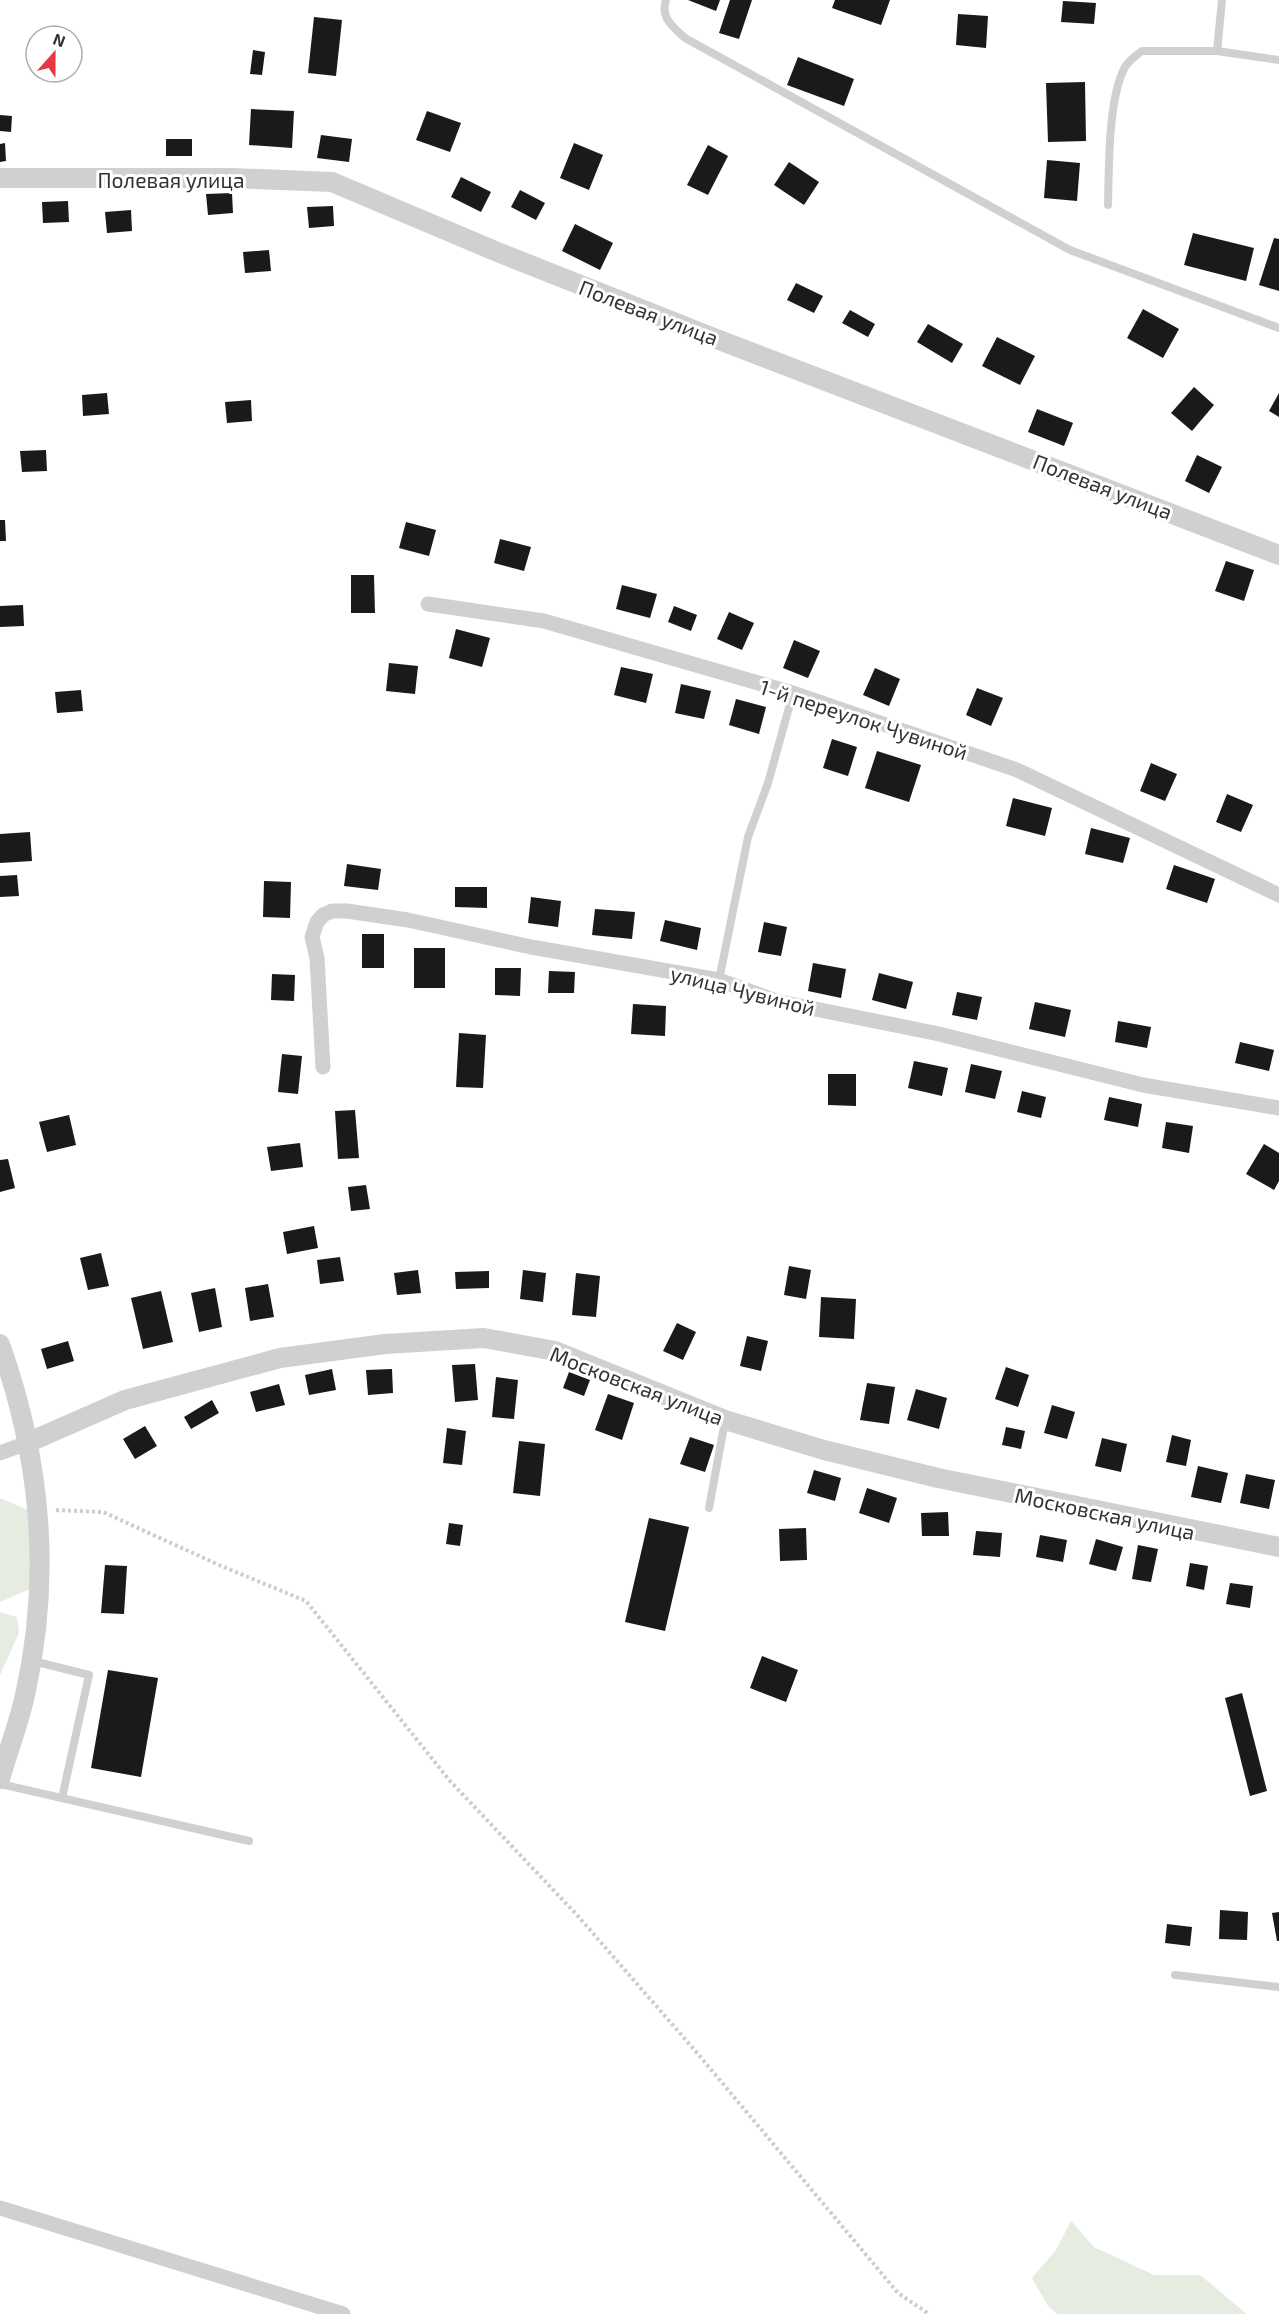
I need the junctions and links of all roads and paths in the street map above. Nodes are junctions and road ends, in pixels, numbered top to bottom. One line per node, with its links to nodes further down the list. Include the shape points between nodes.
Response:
1 (666, 0): 7 (lane, via 663,9 668,24 685,38 1070,250)
2 (1222, 0): 3 (lane)
3 (1217, 51): 4 (lane); 6 (lane, via 1142,51 1126,65 1109,141)
4 (1279, 60)
5 (0, 178): 8 (street, Полевая улица, via 332,182 714,338)
6 (1108, 205)
7 (1279, 327)
8 (1279, 555)
9 (428, 603): 10 (street, 1-й переулок Чувиной, via 544,621)
10 (793, 693): 11 (street, 1-й переулок Чувиной, via 1017,770); 12 (lane, via 748,837)
11 (1279, 896)
12 (719, 980): 13 (street, улица Чувиной, via 531,947 408,920 332,911 316,922 312,937 317,958); 14 (street, улица Чувиной, via 776,1001 939,1034 1143,1085)
13 (323, 1067)
14 (1279, 1108)
15 (0, 1344): 17 (street)
16 (725, 1420): 17 (street, Московская улица, via 555,1351 484,1338 385,1344 280,1358 125,1400); 19 (lane); 21 (street, Московская улица, via 938,1478)
17 (27, 1443): 18 (street, Московская улица); 20 (street)
18 (0, 1453)
19 (709, 1508)
20 (39, 1509): 22 (street, via 39,1609); 31 (path, via 103,1512 306,1601 450,1781 584,1924 698,2054 898,2293)
21 (1279, 1547)
22 (31, 1661): 23 (street, via 25,1696); 25 (lane, via 89,1675)
23 (0, 1779)
24 (0, 1784): 25 (lane)
25 (62, 1798): 26 (lane)
26 (249, 1841)
27 (1175, 1975): 28 (lane)
28 (1279, 1987)
29 (0, 2208): 30 (street)
30 (343, 2314)
31 (929, 2314)

